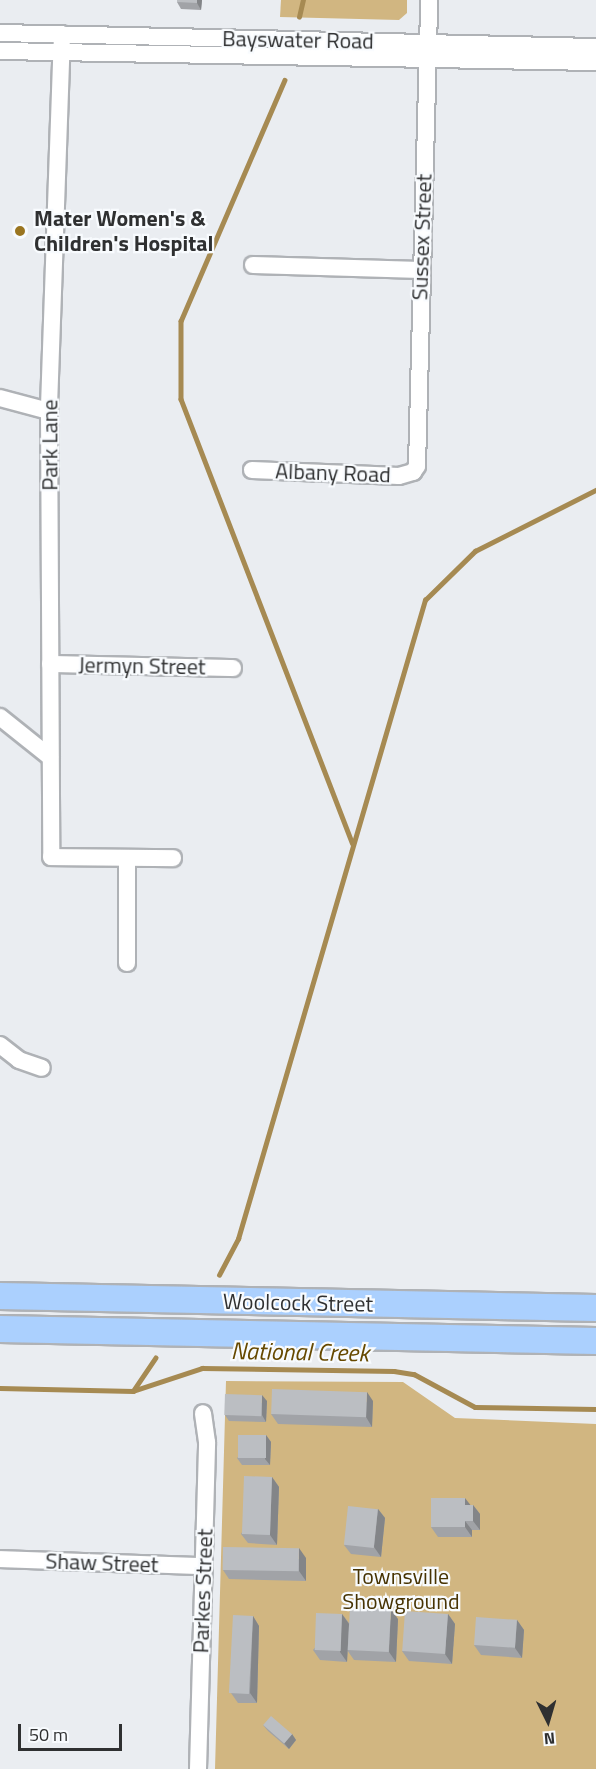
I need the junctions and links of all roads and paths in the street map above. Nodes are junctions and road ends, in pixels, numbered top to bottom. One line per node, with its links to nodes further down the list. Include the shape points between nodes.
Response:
1 (429, 0): 4 (street, Sussex Street)
2 (0, 33): 3 (street, Bayswater Road)
3 (62, 34): 4 (street, Bayswater Road); 7 (street, Park Lane)
4 (428, 43): 5 (street, Bayswater Road); 8 (street, Sussex Street)
5 (596, 47)
6 (0, 51): 7 (street, Bayswater Road)
7 (61, 52): 8 (street, Bayswater Road); 13 (street, Park Lane)
8 (428, 61): 9 (street, Bayswater Road); 11 (street, Sussex Street)
9 (596, 62)
10 (253, 265): 11 (street)
11 (421, 270): 15 (street, Sussex Street, via 419,458)
12 (0, 398): 13 (street)
13 (49, 411): 16 (street, Park Lane)
14 (252, 470): 15 (street, Albany Road, via 399,476)
15 (413, 472)
16 (50, 664): 17 (street, Jermyn Street); 19 (street, Park Lane)
17 (233, 668)
18 (0, 717): 19 (street)
19 (50, 757): 20 (street, Park Lane, via 51,857)
20 (127, 858): 21 (street); 22 (street)
21 (173, 858)
22 (128, 963)
23 (0, 1045): 24 (street, via 19,1060)
24 (42, 1068)
25 (0, 1296): 26 (main road, Woolcock Street)
26 (596, 1308)
27 (0, 1329): 28 (main road, Woolcock Street)
28 (596, 1341)
29 (203, 1413): 31 (street, Parkes Street, via 207,1442)
30 (0, 1559): 31 (street, Shaw Street)
31 (204, 1566): 32 (street, Parkes Street)
32 (198, 1769)

